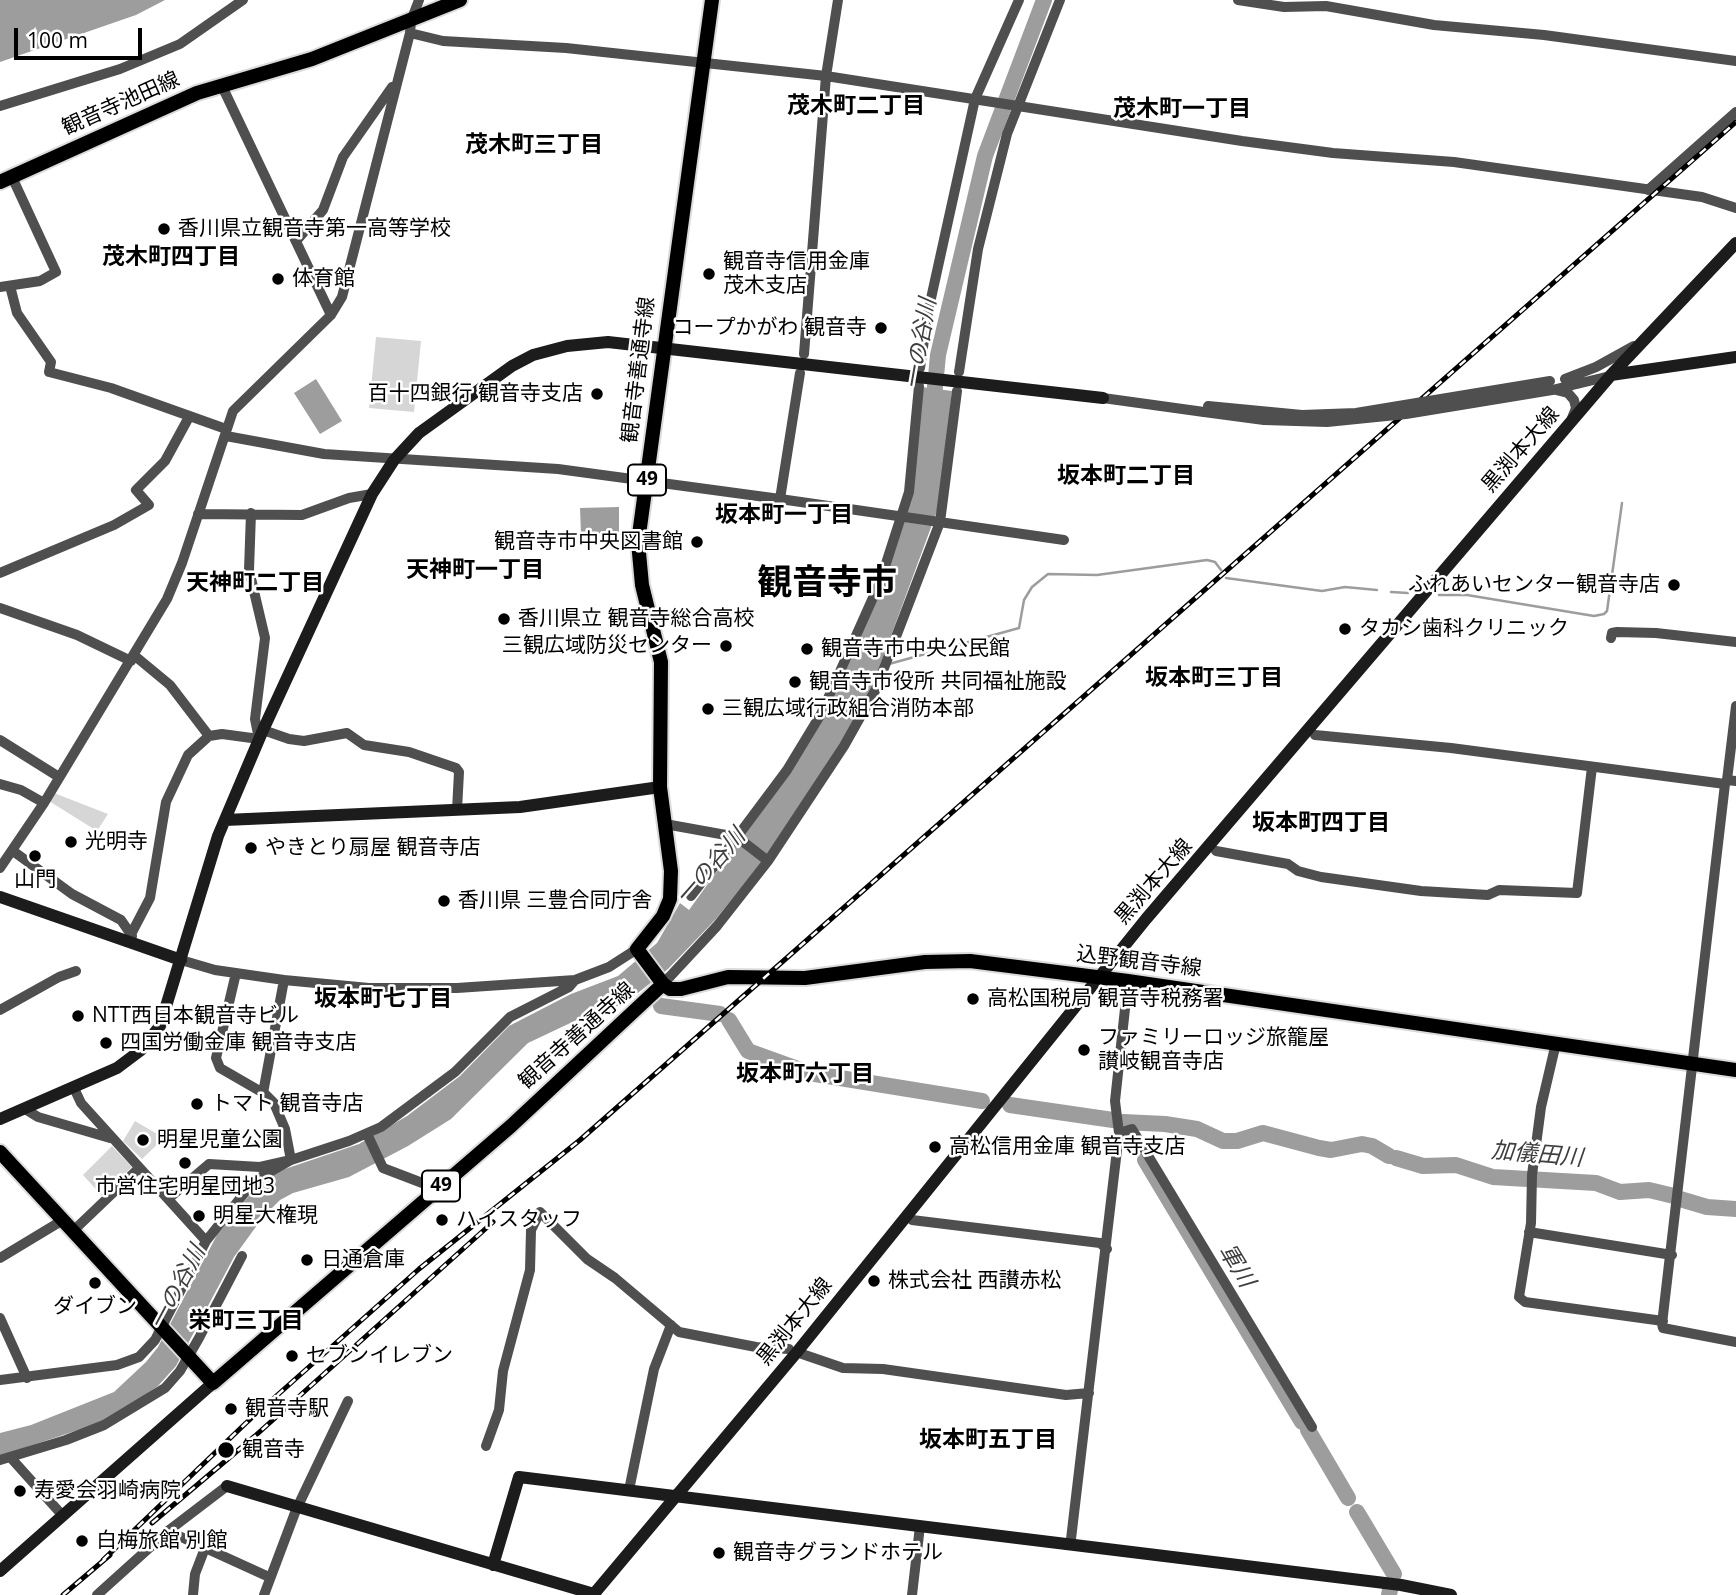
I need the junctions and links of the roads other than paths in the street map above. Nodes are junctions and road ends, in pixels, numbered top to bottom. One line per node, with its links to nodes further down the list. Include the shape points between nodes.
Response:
1 (243, 0): 16 (street, via 180,44 120,69)
2 (419, 0): 9 (street)
3 (460, 0): 9 (main road, 観音寺池田線)
4 (712, 0): 11 (main road, 観音寺善通寺線 / 49)
5 (838, 0): 12 (street)
6 (1019, 0): 15 (street)
7 (1060, 0): 17 (street)
8 (1238, 0): 10 (street, via 1284,7 1326,6)
9 (411, 27): 11 (street, via 443,41 566,48); 13 (street); 14 (main road, 観音寺池田線)
10 (1736, 61)
11 (702, 64): 12 (street); 27 (main road, 観音寺善通寺線 / 49)
12 (826, 76): 15 (street); 28 (street)
13 (397, 80): 22 (street, via 343,158 323,210); 25 (street, via 346,286)
14 (221, 84): 19 (main road, 観音寺池田線); 22 (street)
15 (975, 99): 17 (street); 32 (street, via 929,312)
16 (0, 106)
17 (1016, 106): 20 (street, via 1333,153 1454,162); 34 (street, via 978,249)
18 (1736, 112): 20 (street)
19 (6, 180): 24 (street, via 56,272 40,281)
20 (1648, 191): 21 (street, via 1714,199)
21 (1736, 208)
22 (297, 240): 25 (street)
23 (1736, 243): 26 (street, 黒渕本大線)
24 (5, 287): 40 (street, via 51,362 49,372 111,388)
25 (331, 315): 42 (street, via 233,411)
26 (1641, 341): 31 (street, 黒渕本大線); 33 (street, via 1597,367)
27 (662, 347): 32 (street); 43 (street, via 587,343 533,355 442,415); 44 (main road, 観音寺善通寺線 / 49)
28 (804, 354)
29 (1736, 357): 31 (street)
30 (800, 373): 46 (street)
31 (1611, 376): 33 (street); 35 (street); 38 (street, 黒渕本大線)
32 (920, 377): 34 (street); 49 (street, via 909,492)
33 (1565, 379): 36 (street)
34 (958, 381): 37 (street); 50 (street)
35 (1588, 381): 36 (street); 38 (street, via 1595,385)
36 (1551, 385): 39 (street, bridge, via 1384,410 1302,415); 39 (street, bridge, via 1396,415 1327,422 1264,420); 41 (street, via 1574,400)
37 (1103, 397): 39 (street)
38 (1591, 398): 41 (street, 黒渕本大線)
39 (1204, 409)
40 (189, 417): 42 (street); 52 (street, via 165,461 136,489 149,505 114,525)
41 (1571, 421): 83 (street, 黒渕本大線)
42 (226, 432): 43 (street, via 324,454); 48 (street)
43 (394, 460): 44 (street); 45 (street)
44 (647, 479): 46 (street); 66 (main road, 観音寺善通寺線 / 49, via 638,555 661,662)
45 (372, 494): 47 (street, via 302,515); 58 (street)
46 (780, 499): 49 (street)
47 (251, 513): 48 (street); 58 (street, via 249,570 265,638 255,719)
48 (198, 514): 56 (street, via 167,599)
49 (901, 517): 50 (street); 71 (street, via 880,582 836,686 787,770)
50 (940, 522): 51 (street); 74 (street, via 876,688 844,746)
51 (1064, 540)
52 (0, 573)
53 (0, 608): 56 (street)
54 (1611, 638): 55 (street, via 1617,632 1656,633)
55 (1736, 642)
56 (133, 658): 60 (street, via 170,685); 63 (street)
57 (1736, 706): 64 (street)
58 (261, 734): 60 (street); 68 (street, via 304,741 347,733 364,745 409,752 456,768); 69 (street)
59 (1315, 735): 62 (street)
60 (209, 736): 78 (street, via 188,755 166,802 150,898)
61 (0, 740): 63 (street)
62 (1592, 767): 64 (street); 73 (street, via 1577,893 1421,891 1321,877 1288,864)
63 (59, 777): 67 (street)
64 (1729, 782): 90 (street)
65 (0, 784): 67 (street)
66 (660, 787): 68 (street, via 531,806); 70 (main road, 観音寺善通寺線 / 49)
67 (44, 803): 72 (street)
68 (457, 810): 69 (street)
69 (225, 820): 80 (street)
70 (665, 824): 71 (street); 79 (main road, 観音寺善通寺線 / 49, via 671,855 670,899)
71 (737, 837): 74 (street); 76 (street)
72 (13, 850): 75 (street); 78 (street, via 72,894 121,920)
73 (1216, 852)
74 (768, 861): 86 (street, via 717,926)
75 (0, 868)
76 (691, 896)
77 (0, 897): 78 (street)
78 (130, 939): 80 (street)
79 (638, 951): 85 (street); 86 (main road, 観音寺善通寺線)
80 (181, 960): 82 (street); 92 (street, via 166,1013 150,1039 117,1069)
81 (76, 971): 88 (street)
82 (236, 973): 84 (street); 93 (street, via 216,1058 220,1068)
83 (1099, 978): 86 (main road, 込野観音寺線, via 943,961 805,978 728,977 681,989 670,989); 87 (main road, 込野観音寺線); 131 (street, 黒渕本大線)
84 (284, 980): 85 (street, via 407,989); 93 (street)
85 (575, 980): 97 (street, via 510,1017 428,1094)
86 (661, 981): 102 (main road, 観音寺善通寺線 / 49, via 511,1126)
87 (1128, 981): 89 (main road, 込野観音寺線); 96 (street, via 1115,1101)
88 (0, 1010)
89 (1556, 1043): 90 (main road, 込野観音寺線); 107 (street, via 1541,1107)
90 (1694, 1065): 91 (main road, 込野観音寺線); 110 (street)
91 (1736, 1070)
92 (74, 1088): 94 (street); 98 (street)
93 (263, 1093): 100 (street, via 282,1121)
94 (25, 1109): 95 (street); 98 (street)
95 (0, 1119)
96 (1119, 1133): 109 (street); 126 (street, via 1132,1129)
97 (367, 1134): 100 (street); 102 (street, via 383,1168)
98 (111, 1138): 101 (street)
99 (0, 1152): 104 (main road)
100 (291, 1160): 103 (street, via 260,1167 209,1164); 108 (street, via 246,1191)
101 (139, 1168): 103 (street); 106 (street)
102 (438, 1189): 123 (main road, 観音寺善通寺線 / 49)
103 (168, 1199): 108 (street)
104 (63, 1220): 106 (main road); 112 (street)
105 (912, 1220): 109 (street, via 1100,1243)
106 (73, 1231): 116 (main road)
107 (1529, 1232): 110 (street); 114 (street, via 1521,1300)
108 (206, 1241): 116 (street)
109 (1107, 1249): 124 (street)
110 (1672, 1255): 114 (street)
111 (242, 1256): 120 (street)
112 (0, 1258)
113 (0, 1318): 121 (street)
114 (1663, 1321): 117 (street, via 1663,1328)
115 (671, 1325): 118 (street, via 679,1332); 127 (street, via 587,1259 540,1212 531,1230 530,1270 503,1371 499,1410); 130 (street, via 654,1369)
116 (161, 1328): 120 (main road); 121 (street, via 139,1357 117,1365)
117 (1736, 1342)
118 (789, 1349)
119 (802, 1354): 124 (street, via 842,1368 883,1369 1066,1395)
120 (188, 1357): 123 (main road); 128 (street, via 165,1388 125,1415)
121 (27, 1378): 122 (street)
122 (0, 1380)
123 (213, 1382): 133 (street)
124 (1089, 1393): 136 (street)
125 (348, 1401): 132 (street)
126 (1312, 1427)
127 (486, 1446)
128 (5, 1459): 133 (street)
129 (227, 1486): 132 (street); 135 (street)
130 (629, 1490): 131 (street); 138 (street, via 519,1478)
131 (675, 1497): 134 (street); 142 (street, 黒渕本大線)
132 (298, 1507): 138 (street); 140 (street)
133 (63, 1516): 139 (street)
134 (920, 1526): 141 (street); 146 (street)
135 (168, 1531): 137 (street); 143 (street)
136 (1072, 1539)
137 (205, 1548): 140 (street); 144 (street)
138 (493, 1565): 142 (street)
139 (0, 1571)
140 (269, 1577): 145 (street)
141 (1400, 1590): 147 (street)
142 (593, 1594)
143 (97, 1595)
144 (193, 1595)
145 (264, 1595)
146 (912, 1595)
147 (1451, 1595)

